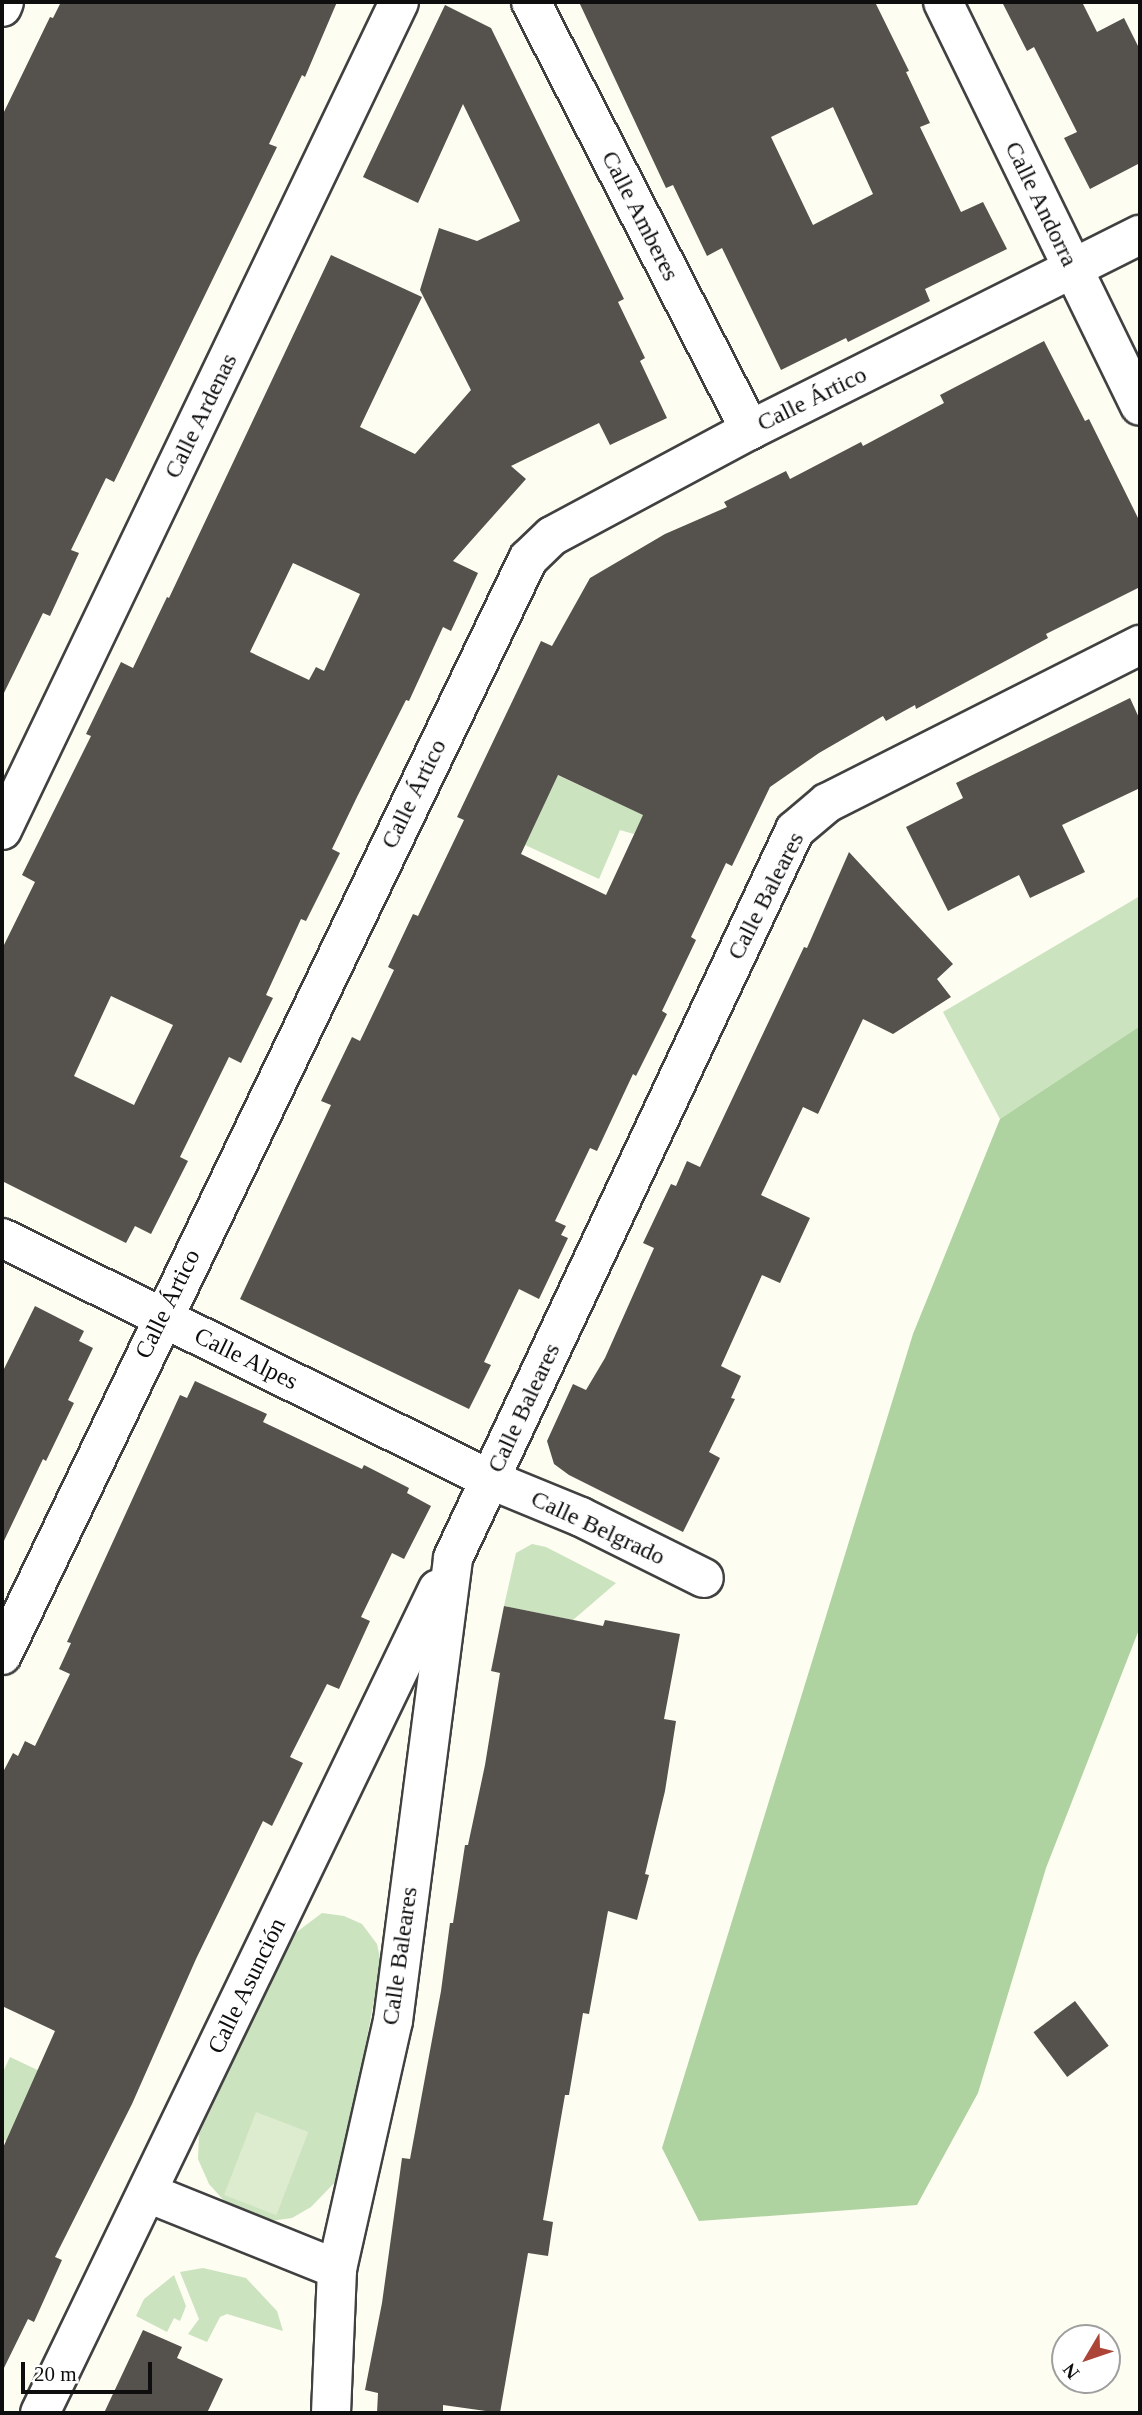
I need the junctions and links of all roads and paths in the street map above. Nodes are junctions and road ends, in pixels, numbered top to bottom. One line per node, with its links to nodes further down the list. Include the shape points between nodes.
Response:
1 (4, 2): 5 (street)
2 (399, 2): 11 (street, Calle Ardenas)
3 (531, 2): 9 (street, Calle Amberes)
4 (943, 2): 7 (street, Calle Andorra)
5 (2, 7)
6 (1140, 236): 7 (street, Calle Ártico)
7 (1073, 269): 8 (street, Calle Andorra); 9 (street, Calle Ártico)
8 (1140, 406)
9 (750, 430): 13 (street, Calle Ártico, via 552,536 527,559)
10 (1140, 645): 14 (street, Calle Baleares, via 827,803 795,830)
11 (2, 830)
12 (2, 1238): 13 (street, Calle Alpes)
13 (162, 1317): 14 (street, Calle Alpes); 17 (street, Calle Ártico)
14 (491, 1480): 15 (street, Calle Baleares); 16 (street, Calle Belgrado, via 580,1517)
15 (453, 1558): 18 (street, Calle Asunción); 19 (street, Calle Baleares, via 393,2021)
16 (704, 1578)
17 (2, 1655)
18 (148, 2193): 19 (street); 20 (street, Calle Asunción)
19 (337, 2269): 21 (street, Calle Baleares)
20 (40, 2413)
21 (331, 2413)

